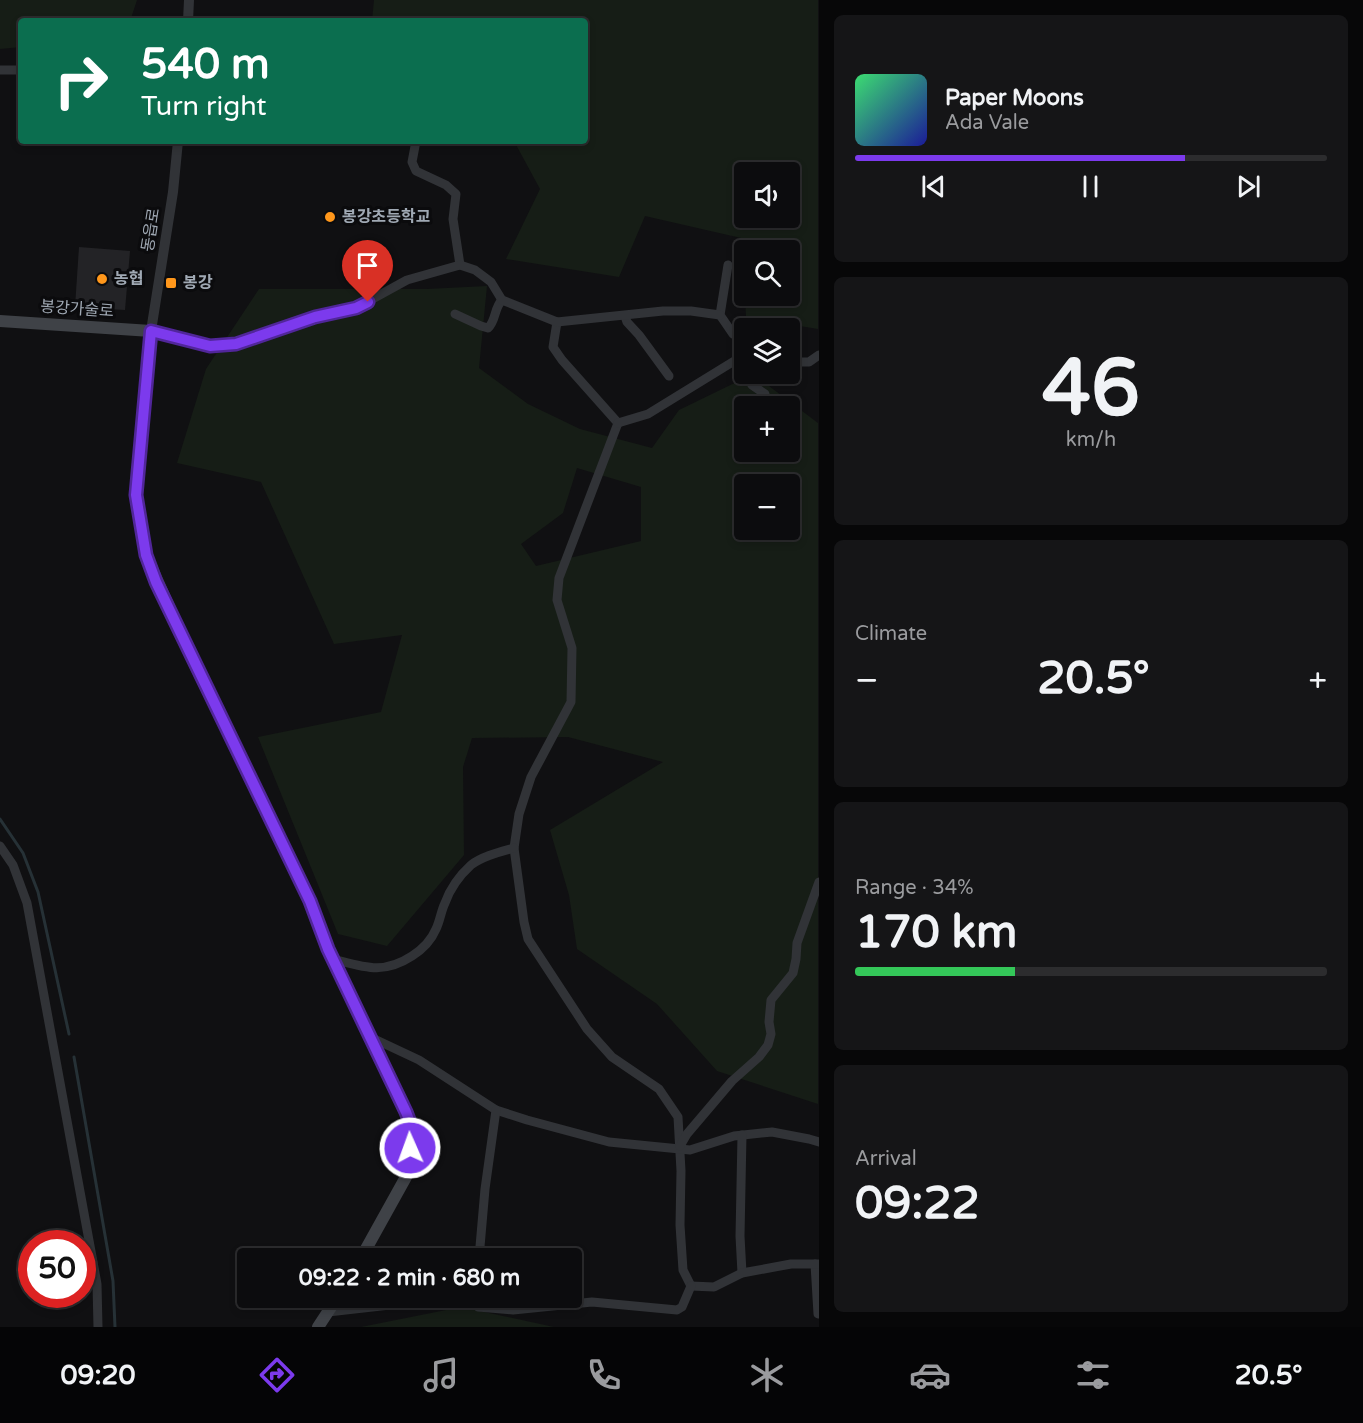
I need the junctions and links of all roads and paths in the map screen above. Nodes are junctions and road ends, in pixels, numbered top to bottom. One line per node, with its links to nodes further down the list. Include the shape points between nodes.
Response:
1 (189, 0): 2 (street)
2 (188, 18)
3 (0, 70): 4 (street)
4 (18, 70)
5 (178, 144): 15 (street, 동읍로)
6 (415, 144): 7 (street, via 412,162 416,171 456,194 453,219)
7 (460, 265): 9 (street, via 476,270 491,282); 15 (street, via 407,280 356,308 315,317 236,344 210,346)
8 (728, 266): 11 (street)
9 (502, 300): 10 (street, via 488,328); 14 (street)
10 (455, 314)
11 (720, 315): 12 (street, via 691,310); 16 (street)
12 (625, 316): 14 (street); 20 (street)
13 (0, 321): 15 (main road, 봉강가술로)
14 (557, 322): 23 (street, via 553,347)
15 (151, 331): 27 (main road, 동읍로, via 136,495 146,555 310,901)
16 (734, 335)
17 (819, 355): 19 (street, via 809,362)
18 (734, 360): 23 (street, via 648,414)
19 (800, 362)
20 (669, 376)
21 (751, 384): 22 (street)
22 (765, 394)
23 (618, 423): 25 (street, via 559,578 557,600 572,648 571,702 531,777 519,814)
24 (0, 846): 45 (street, via 13,865 27,903 97,1284)
25 (514, 848): 27 (street, via 472,864 450,892 436,929 423,949 404,961 388,968 368,968); 32 (street, via 528,939 587,1029 612,1057 659,1089 678,1118)
26 (819, 882): 32 (street, via 796,943 793,973 771,1000 768,1045 732,1081)
27 (333, 959): 28 (main road, 동읍로)
28 (370, 1037): 29 (street, via 419,1060); 33 (main road, 동읍로, via 411,1125 406,1177)
29 (496, 1110): 32 (street, via 609,1142); 34 (street)
30 (742, 1135): 31 (street, via 772,1132); 32 (street, via 690,1150); 36 (street)
31 (819, 1142)
32 (678, 1148): 37 (street, via 683,1270)
33 (367, 1248)
34 (480, 1248)
35 (817, 1264): 36 (street, via 791,1264); 44 (street)
36 (742, 1273): 37 (street, via 714,1287)
37 (691, 1286): 38 (street, via 677,1310)
38 (582, 1303)
39 (330, 1308): 43 (main road)
40 (357, 1308): 43 (street)
41 (490, 1308): 42 (street)
42 (533, 1308)
43 (328, 1311): 46 (main road)
44 (818, 1314)
45 (98, 1327)
46 (318, 1327)

